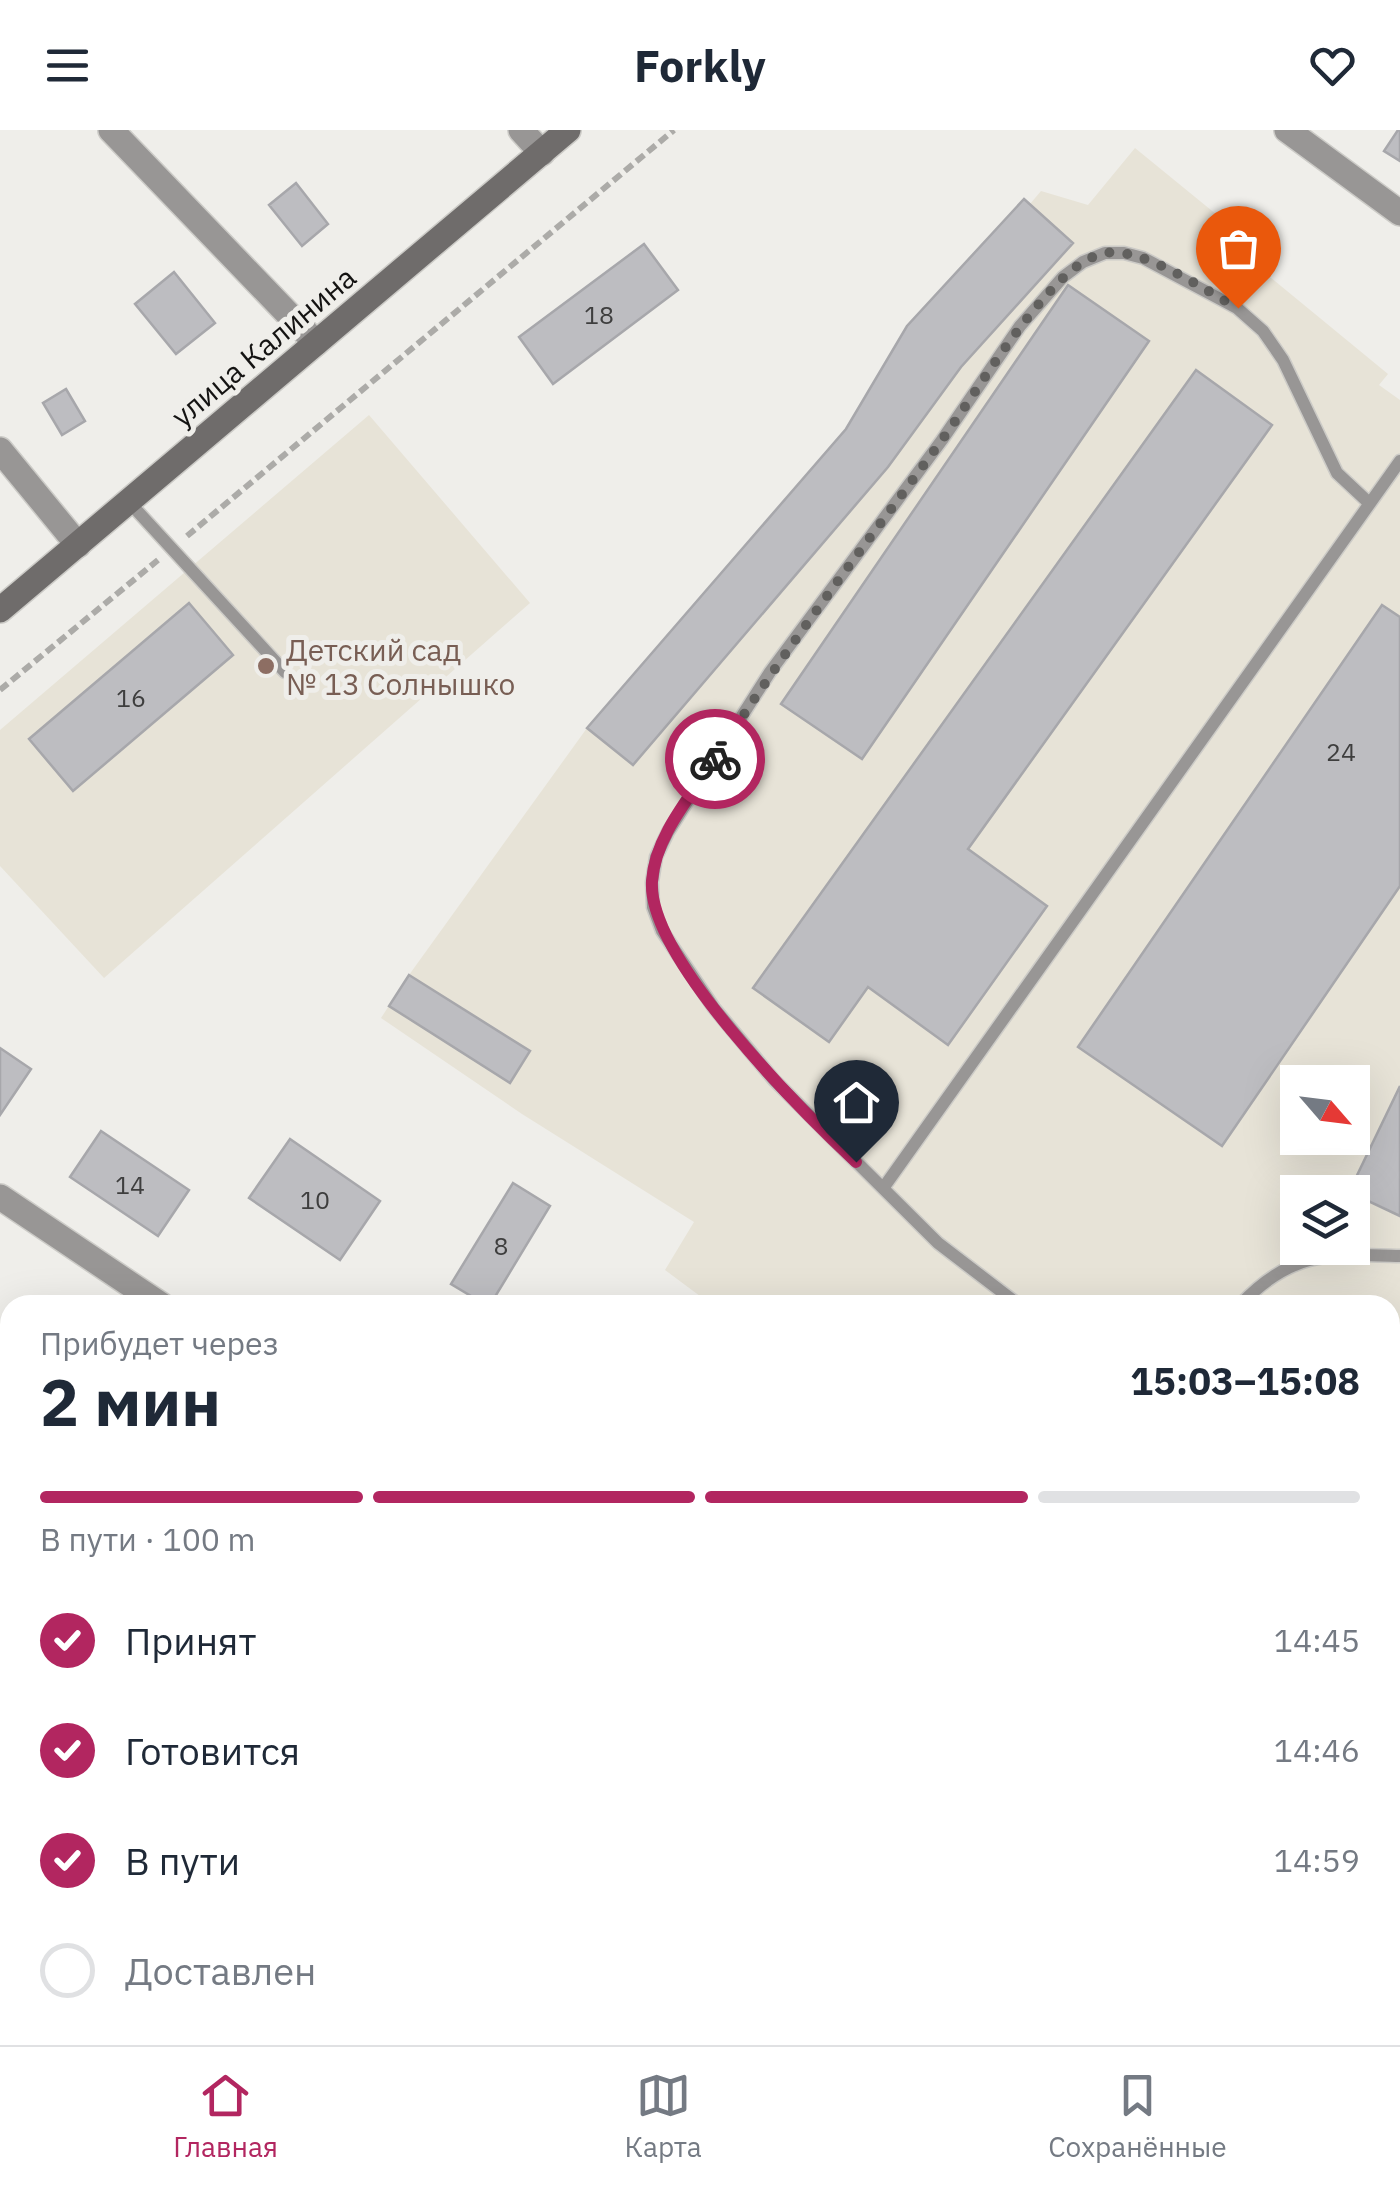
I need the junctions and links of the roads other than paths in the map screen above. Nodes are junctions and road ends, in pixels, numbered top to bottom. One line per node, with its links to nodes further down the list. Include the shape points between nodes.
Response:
1 (110, 130): 7 (street)
2 (520, 130): 5 (street)
3 (568, 130): 5 (main road, улица Калинина)
4 (1288, 130): 6 (street)
5 (542, 153): 7 (main road, улица Калинина)
6 (1400, 213)
7 (316, 343): 10 (main road, улица Калинина)
8 (0, 450): 12 (street)
9 (1400, 461): 11 (lane)
10 (129, 502): 12 (main road, улица Калинина); 14 (lane)
11 (1368, 502): 15 (lane); 15 (lane, via 1337,473 1263,331 1238,308 1143,258 1105,253 1063,277 1020,326 770,672 668,832 656,857 653,907 714,1008 774,1080)
12 (78, 545): 13 (main road, улица Калинина)
13 (0, 610)
14 (286, 672)
15 (884, 1187): 19 (lane, via 938,1243)
16 (0, 1197): 18 (street)
17 (1400, 1256): 20 (lane, via 1300,1260)
18 (137, 1295)
19 (1006, 1295)
20 (1249, 1295)

